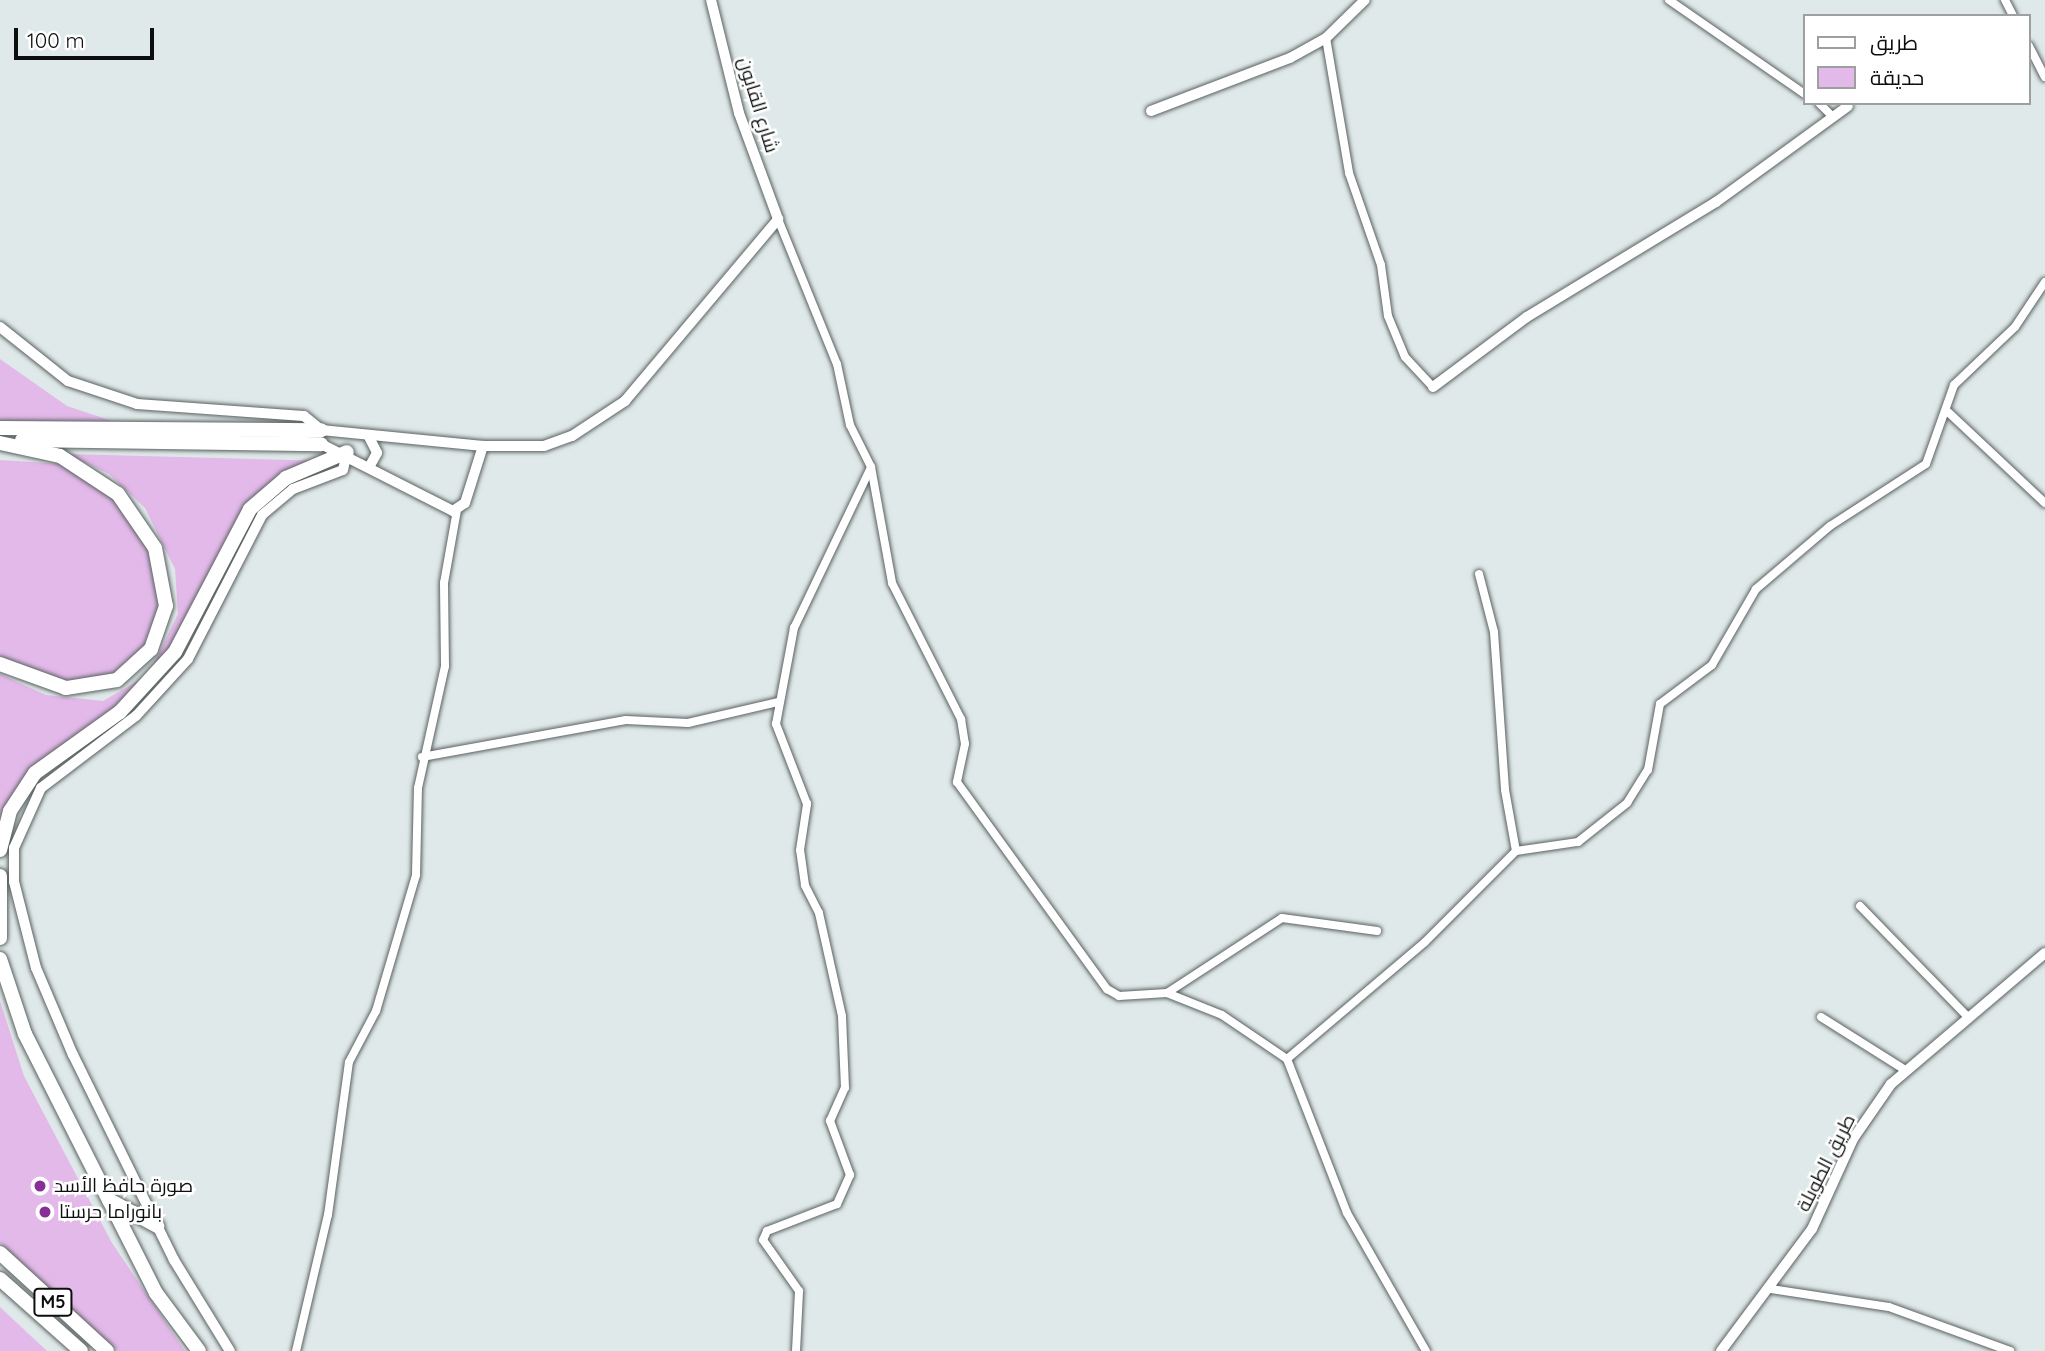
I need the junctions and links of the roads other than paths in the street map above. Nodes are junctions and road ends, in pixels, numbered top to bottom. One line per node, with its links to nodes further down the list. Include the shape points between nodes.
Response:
1 (710, 0): 12 (street, شارع القابون, via 739,113)
2 (1365, 0): 4 (street)
3 (1669, 0): 7 (street)
4 (1326, 38): 10 (street); 15 (street, via 1349,173 1381,265 1388,316 1405,358)
5 (2031, 50): 6 (street)
6 (2045, 77)
7 (1804, 93)
8 (1821, 105): 11 (street)
9 (1848, 106): 11 (street)
10 (1151, 111)
11 (1832, 116): 15 (street, via 1716,202 1527,317)
12 (778, 219): 21 (street, via 625,401 544,446); 24 (street, via 837,364 849,425)
13 (2045, 282): 16 (street, via 2015,327 1954,385)
14 (0, 327): 19 (street, via 46,367 102,395 173,409 304,416)
15 (1433, 387)
16 (1948, 412): 25 (street); 32 (street, via 1926,464 1830,526 1742,604 1712,665 1660,705 1648,770 1627,803 1578,842)
17 (0, 428): 19 (highway)
18 (368, 435): 19 (street); 21 (street); 23 (street, via 377,453)
19 (321, 437): 20 (highway); 22 (street)
20 (0, 441): 28 (highway, via 60,456 118,494 155,548 166,606 151,649 117,680 66,688)
21 (483, 446): 26 (street, via 467,499)
22 (347, 452): 23 (street); 31 (highway, via 286,478 250,509 175,652 120,712 36,773 10,811); 45 (street, via 343,470 293,489 262,515 188,659 136,716 40,788 17,832 14,882 36,968)
23 (371, 464): 26 (street)
24 (871, 467): 29 (street, via 794,628); 39 (street, via 892,583 961,719 965,744 957,782 1107,989 1119,996)
25 (2045, 503)
26 (457, 510): 30 (street, via 444,583 445,666)
27 (1479, 574): 32 (street, via 1494,632 1505,790)
28 (0, 664)
29 (778, 702): 30 (street, via 688,723 626,720); 54 (street, via 776,724 807,804 800,850 805,885 819,913 842,1016 845,1088 831,1121 850,1175 837,1204 768,1231 763,1240 799,1292)
30 (422, 757): 53 (street, via 416,875 376,1011 349,1062 328,1215)
31 (0, 850)
32 (1516, 851): 42 (street, via 1425,942)
33 (0, 876): 36 (highway)
34 (1860, 906): 40 (street)
35 (1377, 931): 39 (street, via 1282,918)
36 (0, 938)
37 (2045, 953): 40 (street, طريق الطويلة)
38 (0, 959): 44 (highway, via 25,1034)
39 (1167, 993): 42 (street, via 1222,1016)
40 (1968, 1016): 43 (street, طريق الطويلة)
41 (1821, 1017): 43 (street)
42 (1287, 1059): 55 (street, via 1347,1213)
43 (1905, 1070): 48 (street, طريق الطويلة, via 1853,1139 1832,1193)
44 (109, 1200): 45 (highway); 51 (highway, via 156,1293)
45 (157, 1227): 52 (street)
46 (0, 1253): 50 (highway, M5)
47 (0, 1279): 49 (highway, M5)
48 (1771, 1289): 56 (street, طريق الطويلة); 57 (street, via 1889,1307)
49 (81, 1351)
50 (107, 1351)
51 (199, 1351)
52 (230, 1351)
53 (296, 1351)
54 (796, 1351)
55 (1426, 1351)
56 (1721, 1351)
57 (2010, 1351)

